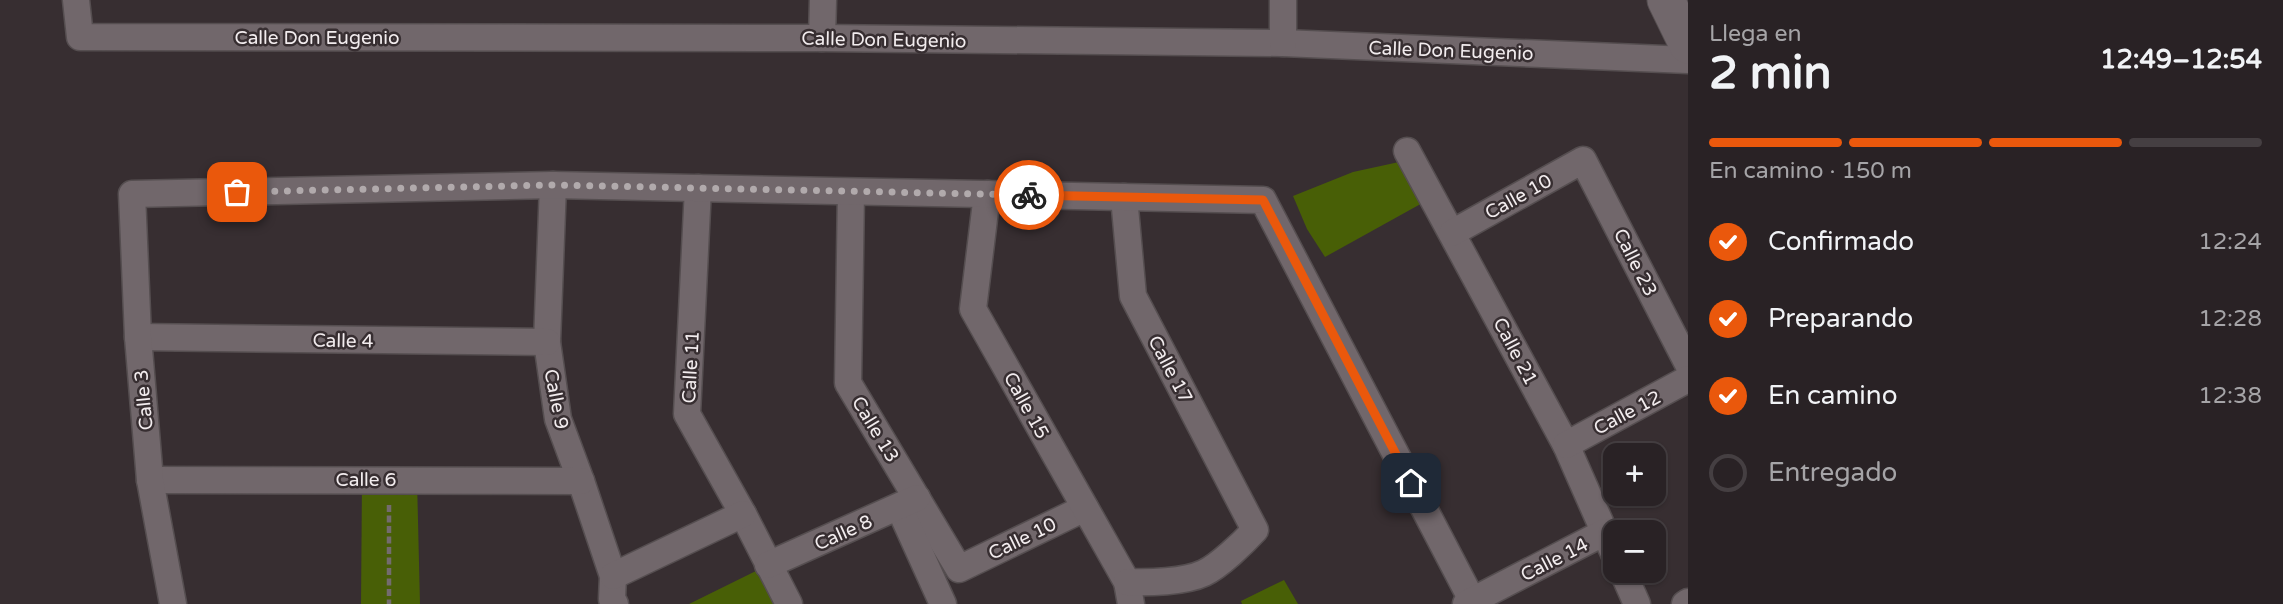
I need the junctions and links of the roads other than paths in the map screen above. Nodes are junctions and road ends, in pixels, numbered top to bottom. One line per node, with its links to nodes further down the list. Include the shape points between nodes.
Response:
1 (76, 0): 5 (street, Calle Don Eugenio, via 80,37)
2 (823, 0): 5 (street)
3 (1283, 0): 6 (street)
4 (1665, 0): 7 (main road)
5 (822, 38): 6 (street, Calle Don Eugenio)
6 (1283, 43): 8 (street, Calle Don Eugenio)
7 (1688, 45)
8 (1688, 60)
9 (1407, 151): 16 (street, Calle 21)
10 (1583, 160): 16 (street, Calle 10); 19 (street, Calle 23)
11 (553, 185): 12 (street); 17 (street, Calle 3, via 132,194); 18 (street, Calle 9)
12 (698, 188): 13 (street); 26 (street, Calle 11, via 687,414)
13 (850, 192): 14 (street); 24 (street, Calle 13, via 848,383)
14 (987, 194): 15 (street); 25 (street, Calle 15, via 973,309)
15 (1124, 197): 32 (street, Calle 17, via 1133,296 1255,530 1204,573); 34 (street, via 1263,200)
16 (1452, 233): 21 (street, Calle 21)
17 (138, 337): 18 (street, Calle 4); 22 (street, Calle 3)
18 (547, 342): 23 (street, Calle 9, via 558,419)
19 (1688, 364)
20 (1688, 379): 21 (street, Calle 12)
21 (1566, 445): 27 (street, Calle 21)
22 (150, 480): 23 (street, Calle 6); 35 (street, Calle 3)
23 (581, 481): 33 (street, Calle 9)
24 (908, 503): 29 (street, Calle 8); 30 (street, Calle 13); 37 (street, Calle 13)
25 (1085, 508): 30 (street, Calle 10); 32 (street, Calle 15)
26 (743, 514): 29 (street, Calle 11); 33 (street)
27 (1603, 528)
28 (1603, 547): 34 (street, Calle 14)
29 (768, 565): 36 (street, Calle 11)
30 (958, 569)
31 (1628, 583): 38 (street)
32 (1129, 593)
33 (609, 596)
34 (1471, 603)
35 (173, 604)
36 (789, 604)
37 (943, 604)
38 (1637, 604)

